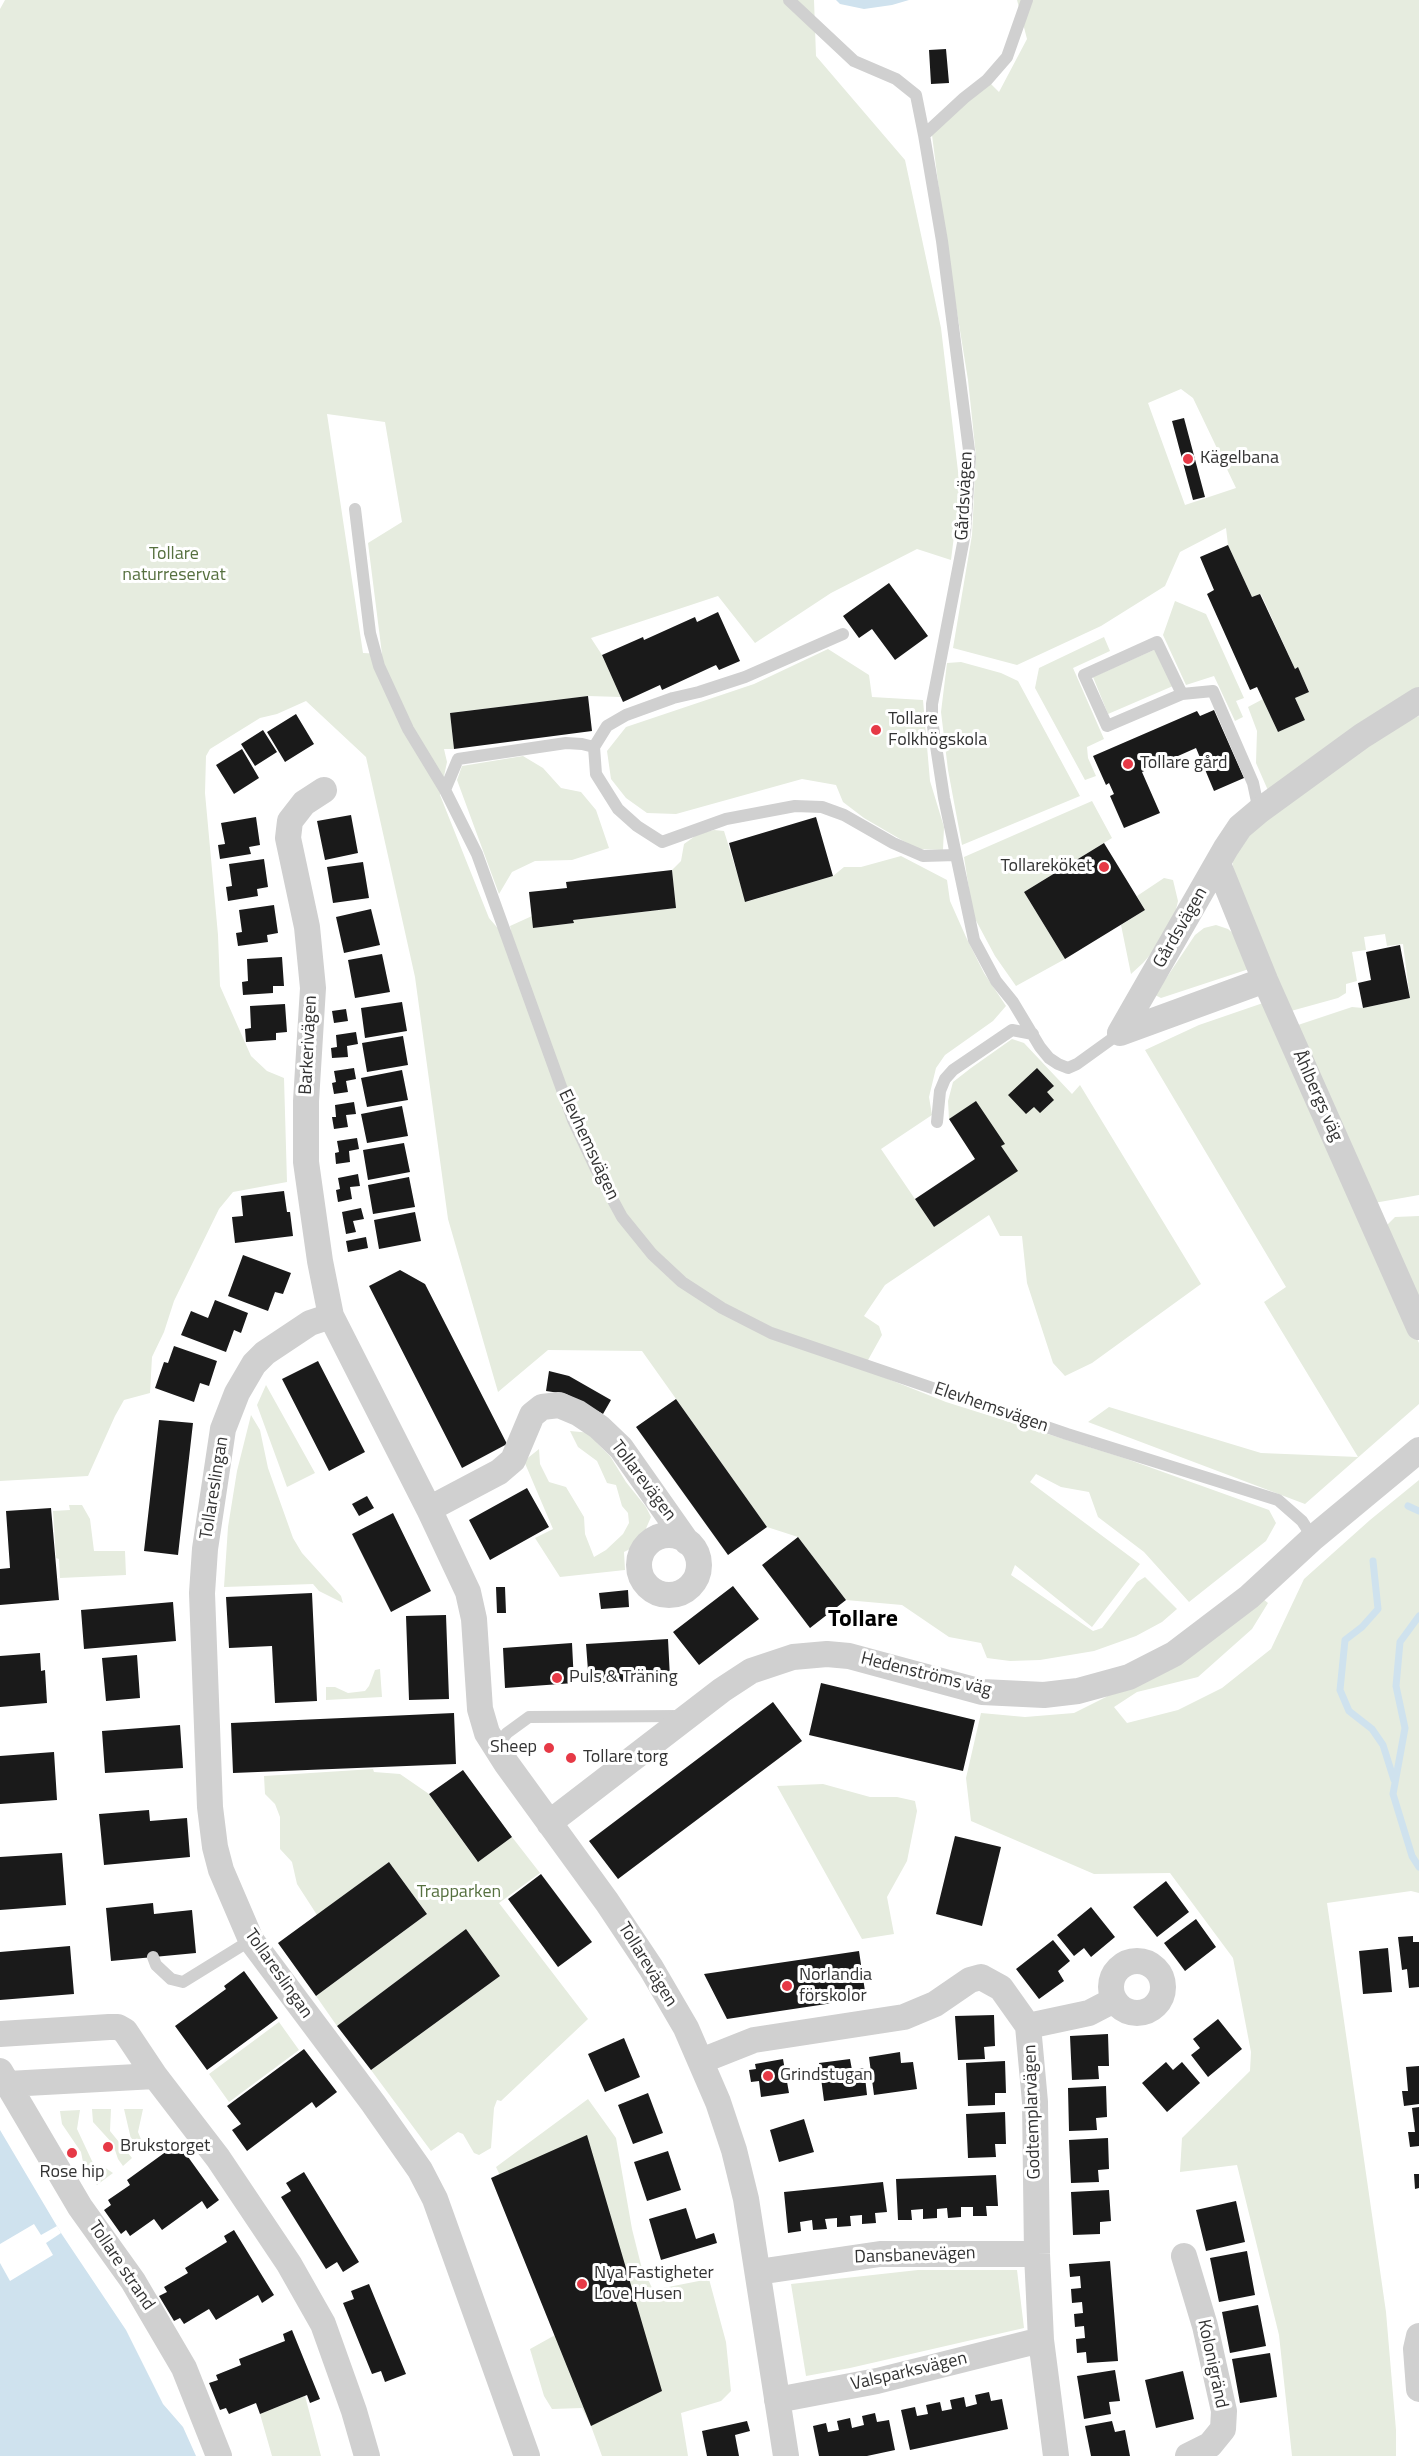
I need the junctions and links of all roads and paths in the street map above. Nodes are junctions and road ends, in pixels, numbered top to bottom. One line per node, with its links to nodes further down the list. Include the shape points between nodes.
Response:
1 (789, 0): 3 (lane, Gårdsvägen, via 854,61 896,79 916,95)
2 (1027, 0): 3 (lane, via 1007,57 987,80)
3 (924, 135): 12 (lane, Gårdsvägen, via 970,458 965,533 932,704 937,760)
4 (355, 509): 10 (lane, Elevhemsvägen, via 370,633 379,666 408,729)
5 (843, 634): 8 (lane, via 746,677 627,715 607,726)
6 (1182, 694): 6 (lane, via 1107,726 1084,675 1157,642); 11 (lane, via 1213,691 1253,783)
7 (1419, 700): 11 (street, Gårdsvägen)
8 (594, 747): 10 (lane, via 566,743 458,759); 12 (lane, via 596,774 618,809 662,842 726,819 795,806 822,807 923,856)
9 (324, 790): 18 (street, Barkerivägen, via 304,803 290,821 288,838 307,927 313,988 306,1162)
10 (445, 790): 22 (lane, Elevhemsvägen, via 477,854 573,1120 596,1169 622,1217 652,1254 682,1282 771,1333 1067,1434 1278,1500 1302,1521)
11 (1259, 811): 13 (street, Gårdsvägen, via 1240,827)
12 (956, 855): 16 (lane, Gårdsvägen, via 974,940 996,981)
13 (1218, 864): 14 (street, Åhlbergs väg); 15 (street, Gårdsvägen)
14 (1265, 980): 15 (street, Gårdsvägen); 19 (street, Åhlbergs väg)
15 (1120, 1033): 16 (lane, Gårdsvägen, via 1068,1068 1048,1058)
16 (1033, 1034): 17 (lane, via 1012,1030 953,1070 940,1091)
17 (937, 1122)
18 (331, 1316): 21 (street, Tollarevägen); 27 (street, Tollareslingan, via 310,1323 265,1353 237,1393 223,1429 205,1549 202,1593 211,1815 221,1870)
19 (1419, 1327)
20 (1419, 1450): 22 (street, Hedenströms väg)
21 (429, 1509): 23 (street, Tollarevägen, via 499,1472 513,1460 532,1415 542,1407 559,1405 599,1427 621,1448); 25 (street, Tollarevägen, via 468,1592 474,1619 480,1709)
22 (1313, 1538): 24 (street, Hedenströms väg, via 1250,1597 1174,1654 1129,1677 1078,1691 1044,1695 982,1692 849,1656 811,1655 751,1671)
23 (687, 1542)
24 (686, 1716): 25 (lane, via 529,1717); 26 (street, Hedenströms väg)
25 (495, 1748): 26 (street, Tollarevägen)
26 (549, 1822): 32 (street, Tollarevägen, via 651,1968)
27 (251, 1940): 28 (lane, via 183,1982 171,1979); 44 (street, Tollareslingan, via 420,2170 435,2199)
28 (153, 1957)
29 (1114, 2000): 30 (street, via 1089,2013)
30 (1028, 2026): 32 (street, Godtemplarvägen, via 1001,1988 981,1977 904,2017 754,2040); 35 (street, Godtemplarvägen, via 1035,2102)
31 (0, 2034): 33 (street, via 118,2027 125,2031)
32 (701, 2061): 37 (street, Tollarevägen, via 734,2150)
33 (155, 2076): 34 (street); 43 (street, via 263,2224 323,2324)
34 (4, 2078): 42 (street, Tollare strand, via 80,2207 133,2281 184,2368)
35 (1037, 2254): 37 (street, Dansbanevägen, via 880,2254); 39 (street, Godtemplarvägen)
36 (1184, 2256): 47 (street, Kolonigränd, via 1224,2411 1223,2429 1210,2445)
37 (758, 2272): 41 (street, Tollarevägen)
38 (1419, 2336): 40 (street)
39 (1041, 2340): 41 (street, Valsparksvägen, via 877,2381); 46 (street, Godtemplarvägen)
40 (1419, 2389)
41 (777, 2400): 45 (street, Tollarevägen)
42 (219, 2456)
43 (367, 2456)
44 (527, 2456)
45 (786, 2456)
46 (1056, 2456)
47 (1188, 2456)

